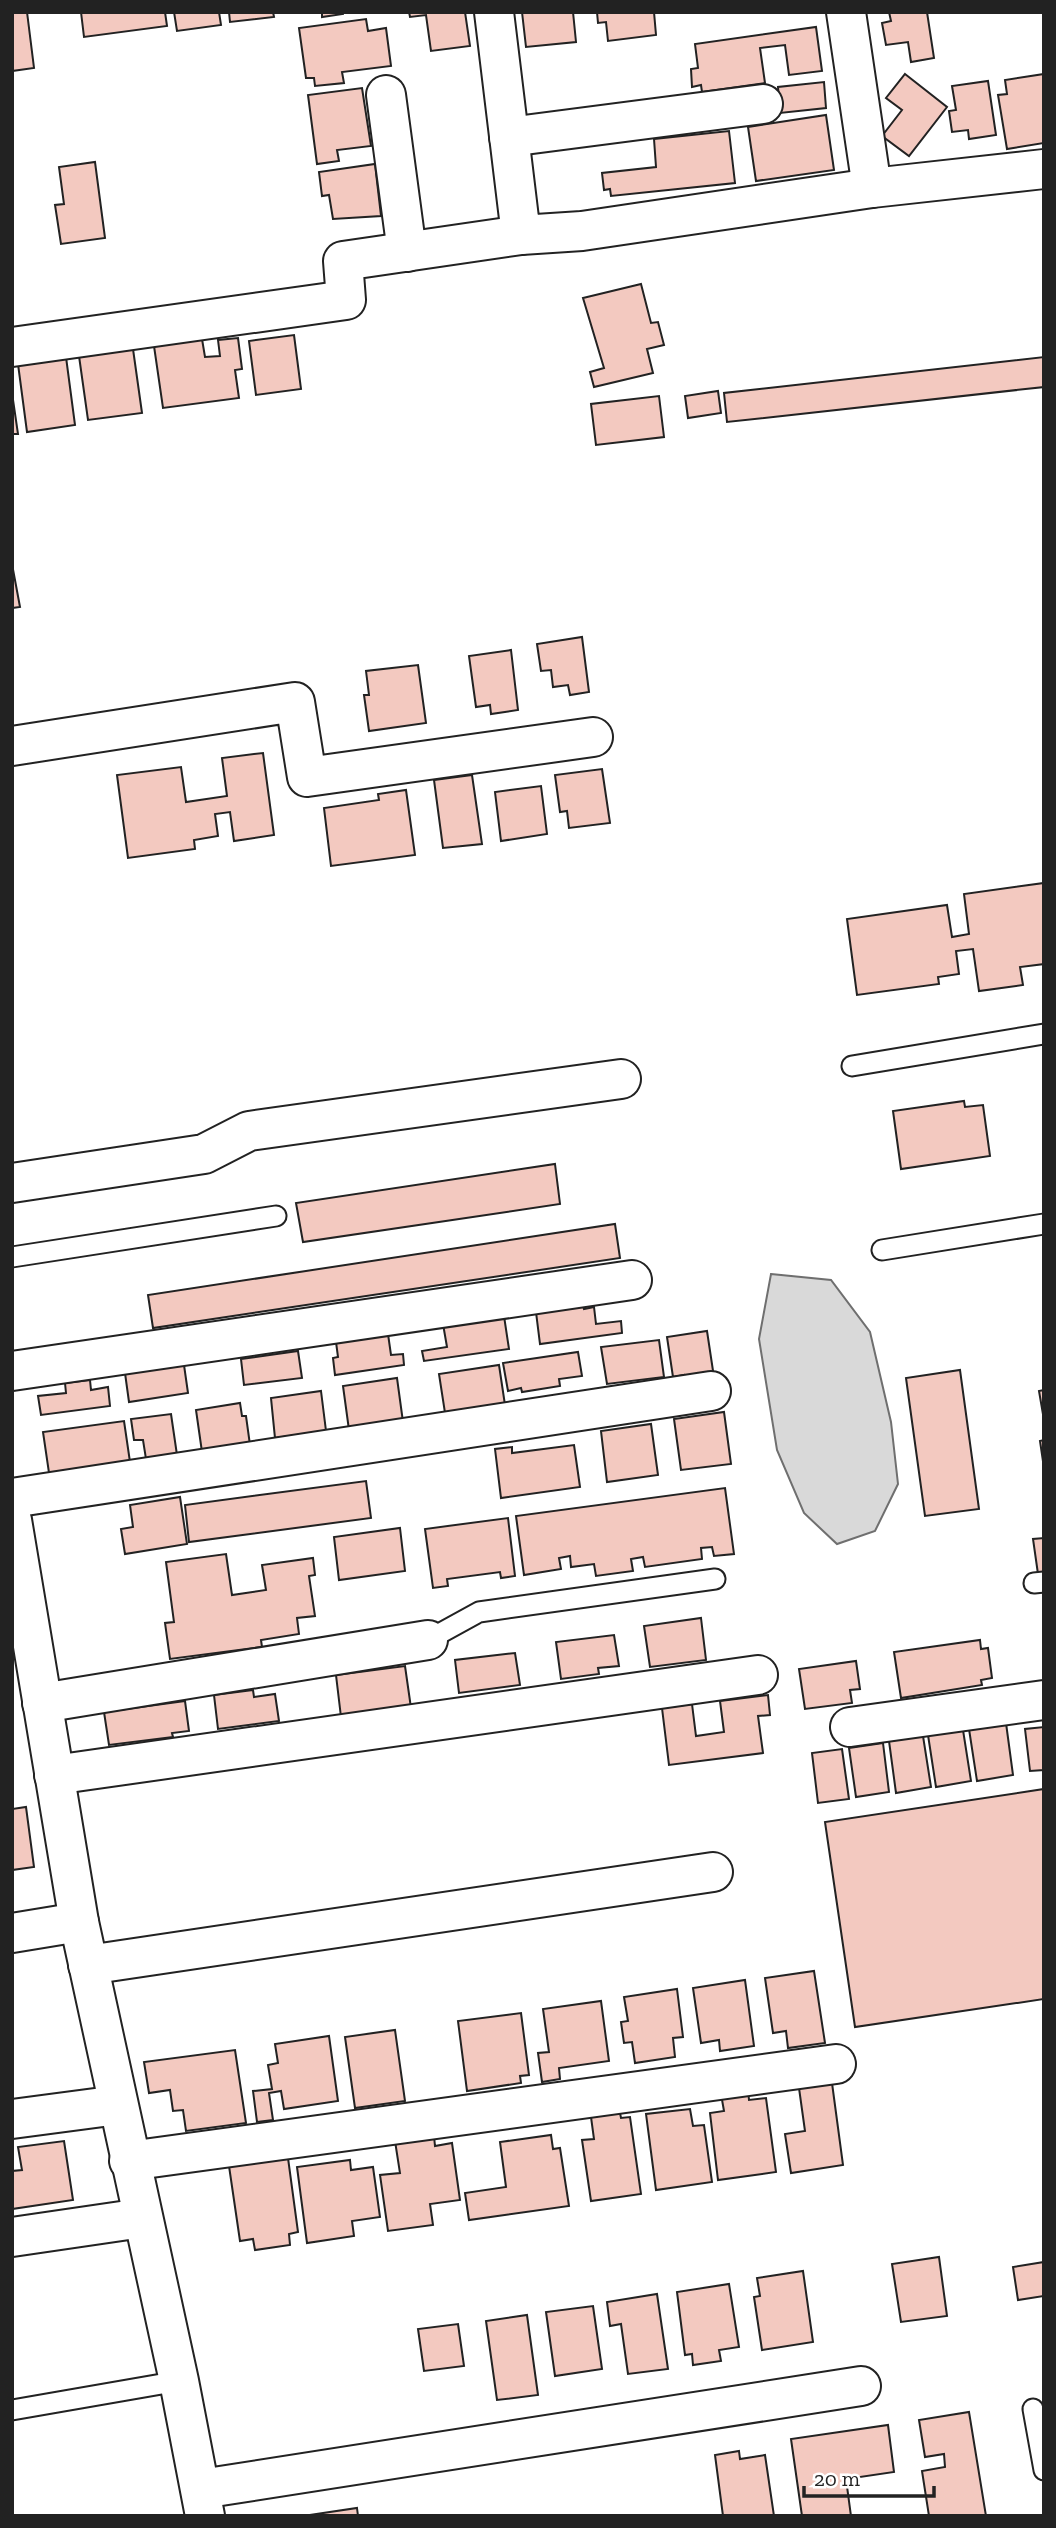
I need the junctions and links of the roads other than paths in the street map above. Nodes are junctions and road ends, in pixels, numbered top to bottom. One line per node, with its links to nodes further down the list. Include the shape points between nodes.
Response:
1 (494, 12): 5 (street)
2 (846, 12): 7 (street)
3 (386, 95): 9 (street)
4 (763, 104): 5 (street)
5 (509, 137): 8 (street)
6 (1044, 169): 7 (street)
7 (872, 188): 8 (street, via 582,231)
8 (522, 235): 9 (street)
9 (407, 252): 10 (street, via 343,261 346,300)
10 (12, 346)
11 (593, 737): 12 (street, via 307,777 295,702)
12 (12, 746)
13 (1044, 1034): 14 (lane)
14 (852, 1066)
15 (621, 1079): 16 (street, via 249,1131 204,1154)
16 (12, 1184)
17 (276, 1216): 20 (lane)
18 (1044, 1224): 19 (lane)
19 (883, 1250)
20 (12, 1256)
21 (632, 1280): 22 (street)
22 (12, 1371)
23 (711, 1391): 24 (street)
24 (12, 1498)
25 (12, 1520): 29 (street)
26 (715, 1579): 27 (lane, via 479,1612)
27 (428, 1640): 29 (street)
28 (758, 1675): 32 (street)
29 (31, 1694): 32 (street)
30 (1044, 1700): 31 (street)
31 (850, 1727)
32 (54, 1775): 34 (street)
33 (713, 1872): 36 (street)
34 (79, 1922): 35 (street); 36 (street)
35 (12, 1933)
36 (88, 1965): 38 (street)
37 (836, 2064): 40 (street)
38 (118, 2105): 39 (street); 40 (street)
39 (12, 2119)
40 (129, 2161): 41 (street)
41 (142, 2218): 42 (street); 43 (street)
42 (12, 2237)
43 (179, 2381): 46 (lane); 48 (street)
44 (861, 2386): 48 (street)
45 (1033, 2409): 47 (lane)
46 (12, 2410)
47 (1044, 2470)
48 (203, 2502)

